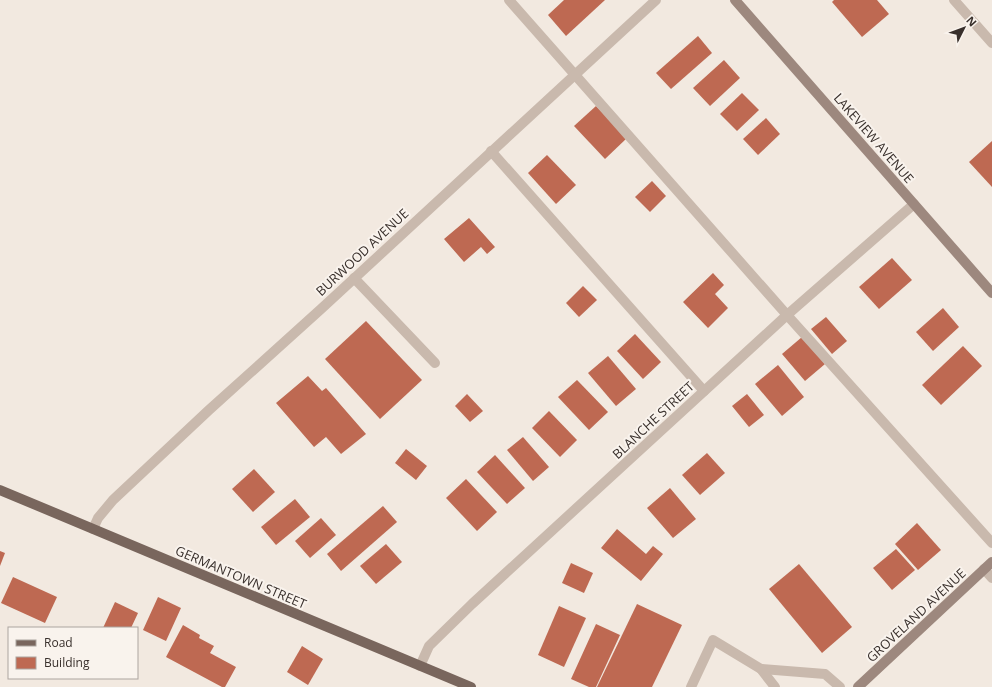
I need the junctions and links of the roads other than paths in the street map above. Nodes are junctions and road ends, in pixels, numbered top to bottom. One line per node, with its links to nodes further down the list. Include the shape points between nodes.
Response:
1 (509, 0): 6 (street)
2 (656, 0): 6 (street, BURWOOD AVENUE)
3 (736, 0): 8 (street, LAKEVIEW AVENUE)
4 (954, 0): 5 (street)
5 (992, 43)
6 (574, 74): 7 (street, BURWOOD AVENUE); 11 (street)
7 (491, 151): 9 (street, BURWOOD AVENUE); 13 (street)
8 (914, 204): 10 (street, LAKEVIEW AVENUE); 11 (street, BLANCHE STREET)
9 (354, 278): 12 (street); 15 (street, BURWOOD AVENUE, via 113,500 98,518)
10 (992, 293)
11 (787, 315): 13 (street, BLANCHE STREET); 16 (street)
12 (435, 363)
13 (704, 391): 20 (street, BLANCHE STREET, via 429,646)
14 (0, 490): 15 (main road, GERMANTOWN STREET)
15 (93, 529): 20 (main road, GERMANTOWN STREET)
16 (992, 543)
17 (992, 562): 18 (street, GROVELAND AVENUE)
18 (984, 568): 19 (street); 26 (street, GROVELAND AVENUE)
19 (992, 578)
20 (420, 666): 22 (main road, GERMANTOWN STREET)
21 (761, 669): 23 (street, via 713,640); 24 (street); 25 (street, via 825,674)
22 (471, 687)
23 (691, 687)
24 (775, 687)
25 (840, 687)
26 (858, 687)

